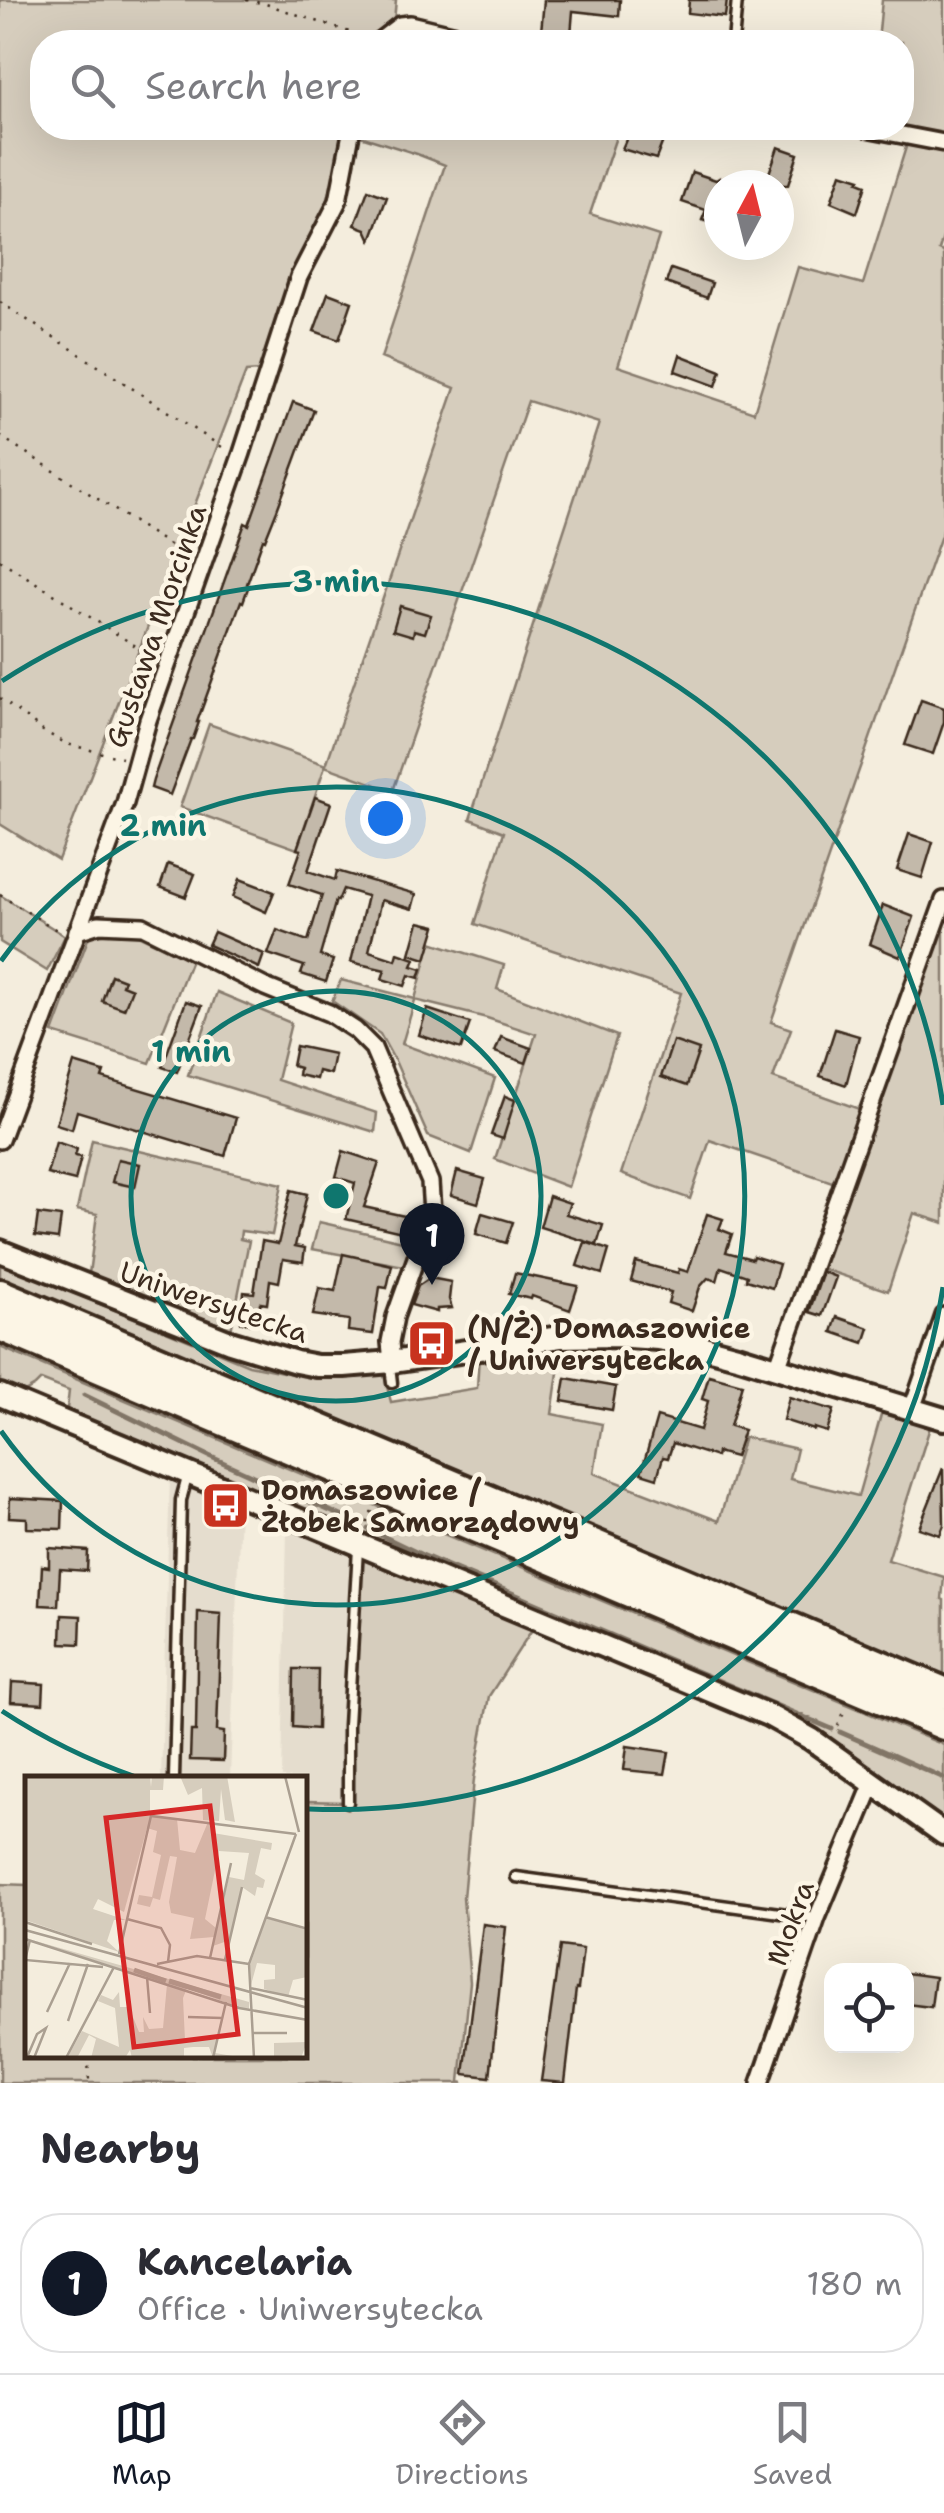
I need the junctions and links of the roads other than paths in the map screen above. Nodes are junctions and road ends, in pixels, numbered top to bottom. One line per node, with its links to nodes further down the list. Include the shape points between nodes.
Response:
1 (737, 0): 4 (lane)
2 (394, 30): 3 (street, via 410,24)
3 (435, 30)
4 (734, 30)
5 (914, 137): 7 (street)
6 (350, 140): 9 (street, Gustawa Morcinka, via 338,201 300,277)
7 (944, 143)
8 (944, 900): 15 (street)
9 (76, 936): 10 (street, Gustawa Morcinka); 16 (street, via 100,924 143,926 329,1013 374,1048 430,1182 432,1213 396,1317)
10 (0, 1140)
11 (0, 1251): 16 (street, Uniwersytecka, via 266,1354 317,1366)
12 (0, 1295): 22 (highway)
13 (944, 1316): 18 (street)
14 (0, 1325): 23 (highway)
15 (778, 1368): 16 (street, Uniwersytecka, via 696,1345 614,1336 533,1339 468,1359); 18 (street, Uniwersytecka)
16 (391, 1369)
17 (0, 1395): 20 (street)
18 (912, 1409): 19 (street, Uniwersytecka)
19 (944, 1418)
20 (188, 1474): 21 (street); 24 (lane)
21 (358, 1544): 25 (street, via 751,1707); 26 (lane)
22 (944, 1693)
23 (944, 1724)
24 (174, 1776)
25 (873, 1783): 27 (street); 29 (street, Mokra)
26 (348, 1802)
27 (944, 1834)
28 (516, 1876): 29 (lane)
29 (817, 1918): 30 (street, Mokra)
30 (760, 2083)

